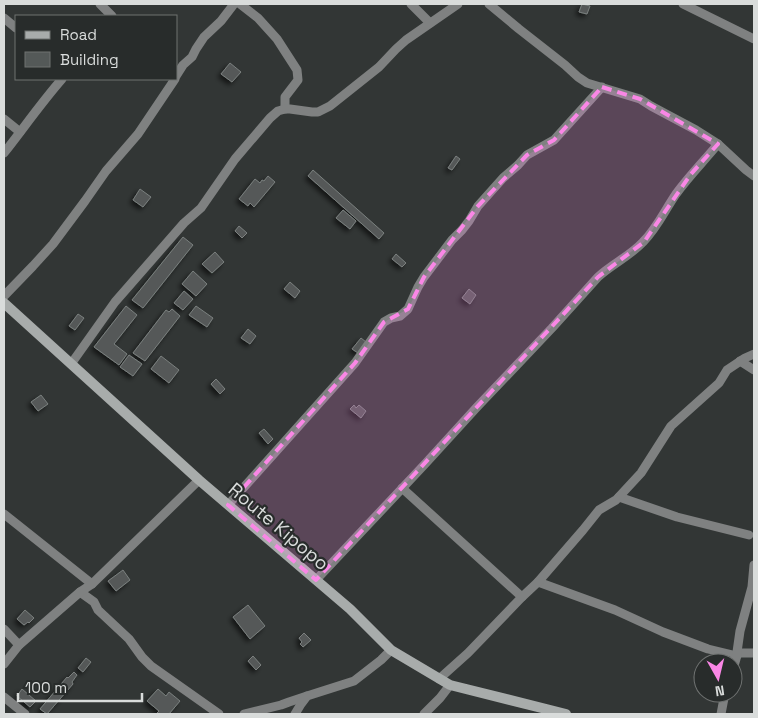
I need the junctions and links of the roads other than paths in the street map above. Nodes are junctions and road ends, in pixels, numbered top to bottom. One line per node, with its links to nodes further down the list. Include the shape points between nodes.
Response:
1 (100, 4): 8 (street)
2 (234, 4): 13 (street)
3 (240, 4): 17 (street, via 277,39 297,70 298,80 285,97)
4 (412, 4): 10 (street)
5 (458, 4): 10 (street)
6 (489, 4): 16 (street, via 578,77)
7 (683, 4): 12 (street)
8 (110, 15)
9 (4, 18): 11 (street)
10 (430, 23): 17 (street, via 330,106 318,112)
11 (15, 27)
12 (754, 39)
13 (178, 73)
14 (61, 80): 19 (street)
15 (173, 80): 23 (street, via 138,134 106,171 53,244)
16 (602, 87): 20 (street, via 640,99); 32 (street, via 554,140 527,155 503,178 424,277 408,309 384,322 355,362)
17 (285, 109): 27 (street, via 270,118 235,159 201,208 184,223 116,302)
18 (4, 119): 19 (street)
19 (20, 132): 21 (street)
20 (718, 144): 22 (street); 30 (street, via 675,196 644,242 598,277)
21 (4, 153)
22 (754, 176)
23 (4, 296)
24 (4, 303): 27 (main road, Route Kipopo)
25 (754, 354): 26 (street)
26 (740, 361): 28 (street); 31 (street, via 671,426 641,473)
27 (71, 364): 29 (main road, Route Kipopo)
28 (754, 370)
29 (199, 480): 32 (main road, Route Kipopo); 38 (street)
30 (402, 488): 36 (street); 40 (street)
31 (619, 497): 34 (street, via 677,517); 37 (street, via 599,510)
32 (228, 505): 36 (main road, Route Kipopo)
33 (4, 514): 38 (street)
34 (749, 535)
35 (754, 565): 45 (street)
36 (316, 580): 43 (main road, Route Kipopo)
37 (538, 582): 40 (street); 44 (street, via 708,649)
38 (92, 584): 39 (street)
39 (80, 592): 42 (street); 52 (street, via 94,602 151,666)
40 (522, 597): 47 (street)
41 (4, 629): 42 (street)
42 (19, 646): 46 (street)
43 (391, 650): 47 (main road, Route Kipopo); 49 (street, via 354,681)
44 (727, 653)
45 (737, 653)
46 (4, 664)
47 (439, 679): 48 (main road, Route Kipopo)
48 (450, 685): 55 (street); 56 (main road, Route Kipopo)
49 (307, 696): 53 (street); 54 (street)
50 (4, 697): 51 (street)
51 (24, 714)
52 (219, 714)
53 (244, 714)
54 (295, 714)
55 (424, 714)
56 (566, 714)

